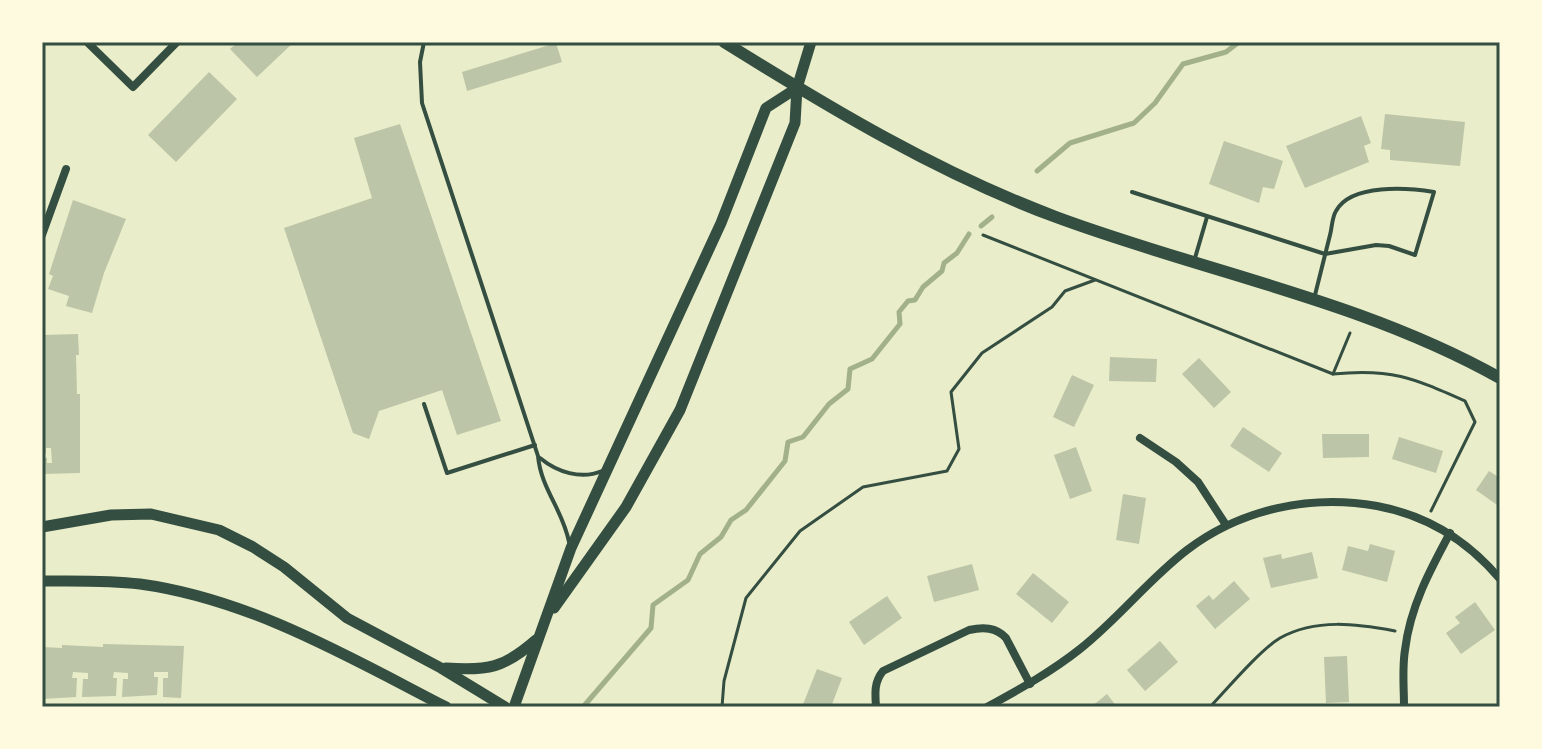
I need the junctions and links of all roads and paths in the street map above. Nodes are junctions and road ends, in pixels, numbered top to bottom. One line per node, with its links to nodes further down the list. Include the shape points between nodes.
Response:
1 (87, 42): 2 (street, via 133,87)
2 (177, 42)
3 (424, 42): 21 (lane, via 422,103)
4 (724, 42): 6 (main road)
5 (811, 42): 6 (street)
6 (797, 88): 13 (main road, via 911,153 1006,197); 23 (street, via 766,108 721,223); 31 (street, via 795,123 680,410 626,507)
7 (66, 169): 10 (street)
8 (1132, 192): 9 (lane)
9 (1207, 217): 12 (lane); 13 (lane)
10 (42, 235)
11 (983, 235): 14 (path)
12 (1325, 254): 12 (lane, via 1336,211 1344,203 1382,188 1434,192 1415,255 1376,245); 15 (lane)
13 (1194, 261): 15 (main road)
14 (1095, 280): 17 (path); 41 (path, via 1065,291 1052,307 982,353 958,382 951,392 959,449 947,471 863,487 800,531 746,598)
15 (1314, 298): 18 (main road, via 1383,323)
16 (1350, 333): 17 (path)
17 (1333, 374): 24 (path, via 1368,370 1412,378 1465,401 1475,422)
18 (1500, 378)
19 (424, 404): 21 (lane, via 447,473)
20 (1140, 438): 25 (street, via 1198,482)
21 (535, 445): 22 (lane)
22 (538, 456): 23 (lane, via 575,475); 28 (lane)
23 (609, 469): 28 (street)
24 (1426, 522): 25 (street, via 1401,511 1326,502 1284,506); 27 (street)
25 (1226, 525): 35 (street, via 1187,550 1082,647)
26 (42, 527): 34 (street, via 151,514 219,530 284,567 347,618)
27 (1450, 533): 29 (street); 32 (street, via 1425,579)
28 (571, 548): 31 (street)
29 (1500, 579)
30 (42, 581): 36 (street, via 141,585 217,602 316,640)
31 (547, 618): 33 (street)
32 (1408, 633): 44 (path, via 1356,623 1316,625 1280,639); 45 (street)
33 (536, 639): 34 (street, via 515,658 492,667); 40 (street)
34 (441, 668): 39 (street)
35 (1030, 684): 42 (street, via 1001,633 979,628 883,671 875,687); 43 (street)
36 (418, 692): 37 (street); 38 (street)
37 (433, 707)
38 (446, 707)
39 (505, 707)
40 (514, 707)
41 (722, 707)
42 (876, 707)
43 (987, 707)
44 (1210, 707)
45 (1404, 707)

